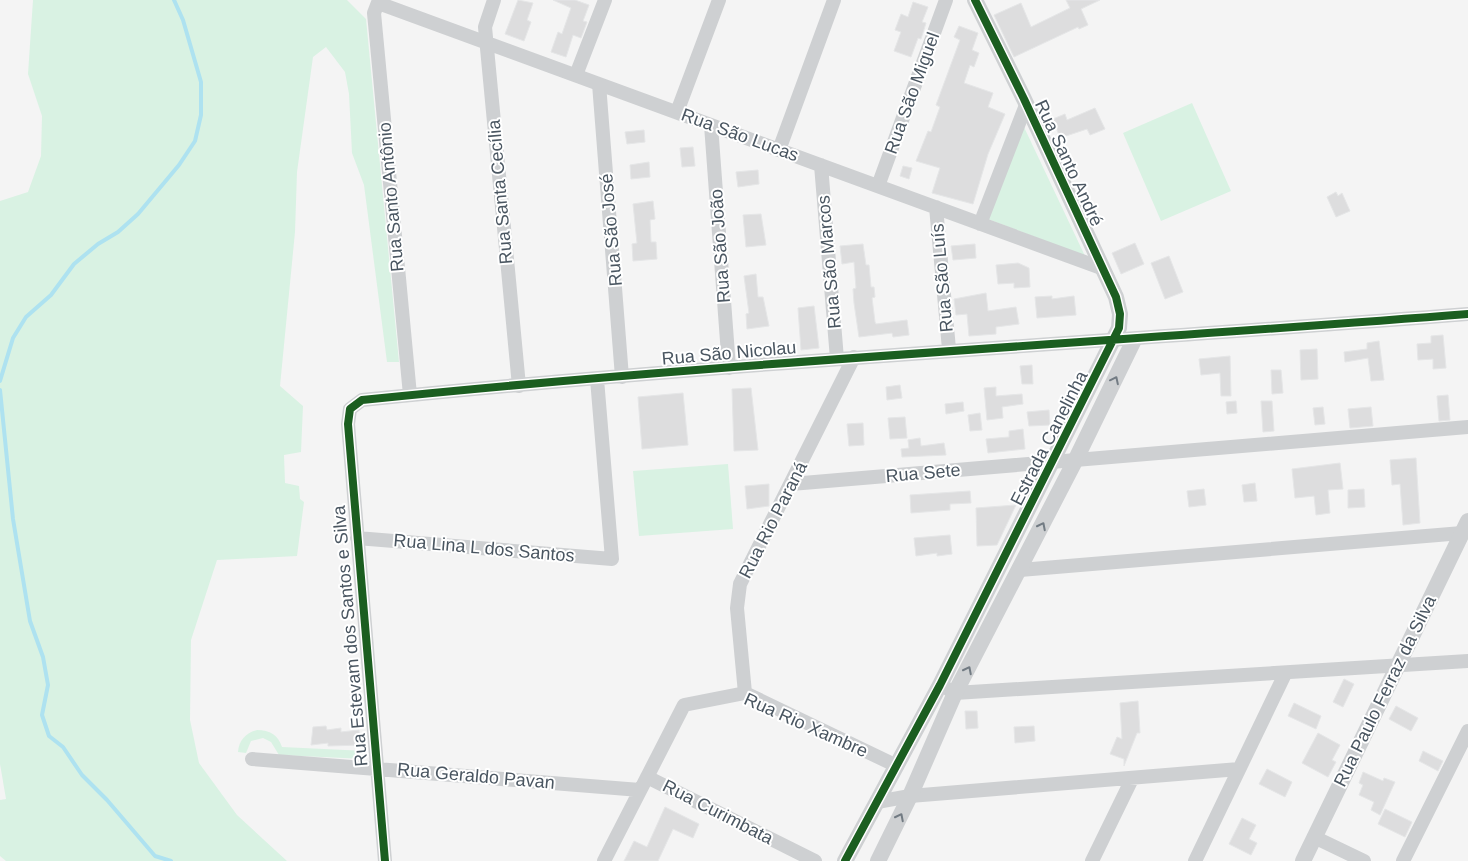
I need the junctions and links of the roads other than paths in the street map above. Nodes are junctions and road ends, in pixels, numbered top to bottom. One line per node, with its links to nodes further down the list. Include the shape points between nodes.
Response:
1 (494, 0): 8 (street, Rua Santa Cecília, via 485,27)
2 (605, 0): 9 (street)
3 (718, 0): 12 (street)
4 (834, 0): 14 (street)
5 (946, 0): 16 (street, Rua São Miguel)
6 (975, 0): 11 (street, Rua Santo André)
7 (378, 1): 8 (street, Rua São Lucas); 30 (street, Rua Santo Antônio, via 374,13)
8 (486, 42): 9 (street, Rua São Lucas); 29 (street, Rua Santa Cecília)
9 (576, 75): 10 (street, Rua São Lucas)
10 (599, 84): 12 (street, Rua São Lucas); 27 (street, Rua São José)
11 (1026, 105): 18 (street); 19 (street, Rua Santo André)
12 (677, 112): 13 (street, Rua São Lucas)
13 (711, 125): 14 (street, Rua São Lucas); 26 (street, Rua São João)
14 (779, 150): 15 (street, Rua São Lucas)
15 (821, 165): 16 (street, Rua São Lucas); 25 (street, Rua São Marcos)
16 (878, 186): 17 (street, Rua São Lucas)
17 (936, 208): 18 (street, Rua São Lucas); 23 (street, Rua São Luís)
18 (980, 224): 19 (street, Rua São Lucas)
19 (1101, 268): 22 (street, Rua Santo André, via 1116,297 1120,314)
20 (1468, 314): 21 (street)
21 (1134, 340): 22 (street); 34 (street, Estrada Canelinha, one-way to 21)
22 (1114, 341): 23 (street, Rua São Nicolau); 33 (street, Estrada Canelinha)
23 (949, 350): 24 (street, Rua São Nicolau)
24 (854, 357): 25 (street, Rua São Nicolau); 35 (street, Rua Rio Paraná)
25 (837, 359): 26 (street, Rua São Nicolau)
26 (729, 368): 27 (street, Rua São Nicolau)
27 (622, 377): 28 (street, Rua São Nicolau)
28 (597, 379): 29 (street, Rua São Nicolau); 37 (street, Rua Lina L dos Santos, via 612,559)
29 (519, 386): 30 (street, Rua São Nicolau)
30 (410, 395): 31 (street, Rua São Nicolau, via 362,400)
31 (350, 408): 37 (street, Rua Estevam dos Santos e Silva, via 348,424)
32 (1468, 427): 34 (street, Rua Sete)
33 (1054, 461): 34 (street, Rua Sete); 35 (street, Rua Sete); 42 (street, Estrada Canelinha)
34 (1075, 461): 38 (street, Estrada Canelinha, one-way to 34)
35 (791, 484): 43 (street, Rua Rio Paraná, via 738,590)
36 (1465, 527): 38 (street); 40 (street, Rua Paulo Ferraz da Silva)
37 (357, 538): 48 (street, Rua Estevam dos Santos e Silva)
38 (1020, 570): 44 (street, Estrada Canelinha, one-way to 38)
39 (1468, 661): 40 (street)
40 (1398, 666): 41 (street); 55 (street, Rua Paulo Ferraz da Silva)
41 (1285, 674): 44 (street); 49 (street)
42 (940, 685): 44 (street); 47 (street, Estrada Canelinha)
43 (744, 693): 47 (street, Rua Rio Xambre); 50 (street, Rua Rio Xambre, via 684,705)
44 (955, 694): 53 (street, Estrada Canelinha)
45 (1468, 731): 65 (street)
46 (252, 759): 48 (street, Rua Geraldo Pavan)
47 (897, 766): 54 (street, Estrada Canelinha)
48 (377, 768): 52 (street, Rua Geraldo Pavan); 56 (street, Rua Estevam dos Santos e Silva)
49 (1239, 769): 51 (street); 62 (street)
50 (647, 777): 52 (street); 58 (street, Rua Curimbata)
51 (1132, 779): 53 (street); 61 (street)
52 (640, 790): 57 (street)
53 (910, 796): 54 (street); 60 (street, Estrada Canelinha, one-way to 53)
54 (877, 802): 59 (street, Estrada Canelinha)
55 (1314, 837): 63 (street, Rua Paulo Ferraz da Silva); 64 (street)
56 (385, 861)
57 (604, 861)
58 (815, 861)
59 (845, 861)
60 (878, 861)
61 (1092, 861)
62 (1195, 861)
63 (1303, 861)
64 (1364, 861)
65 (1404, 861)

